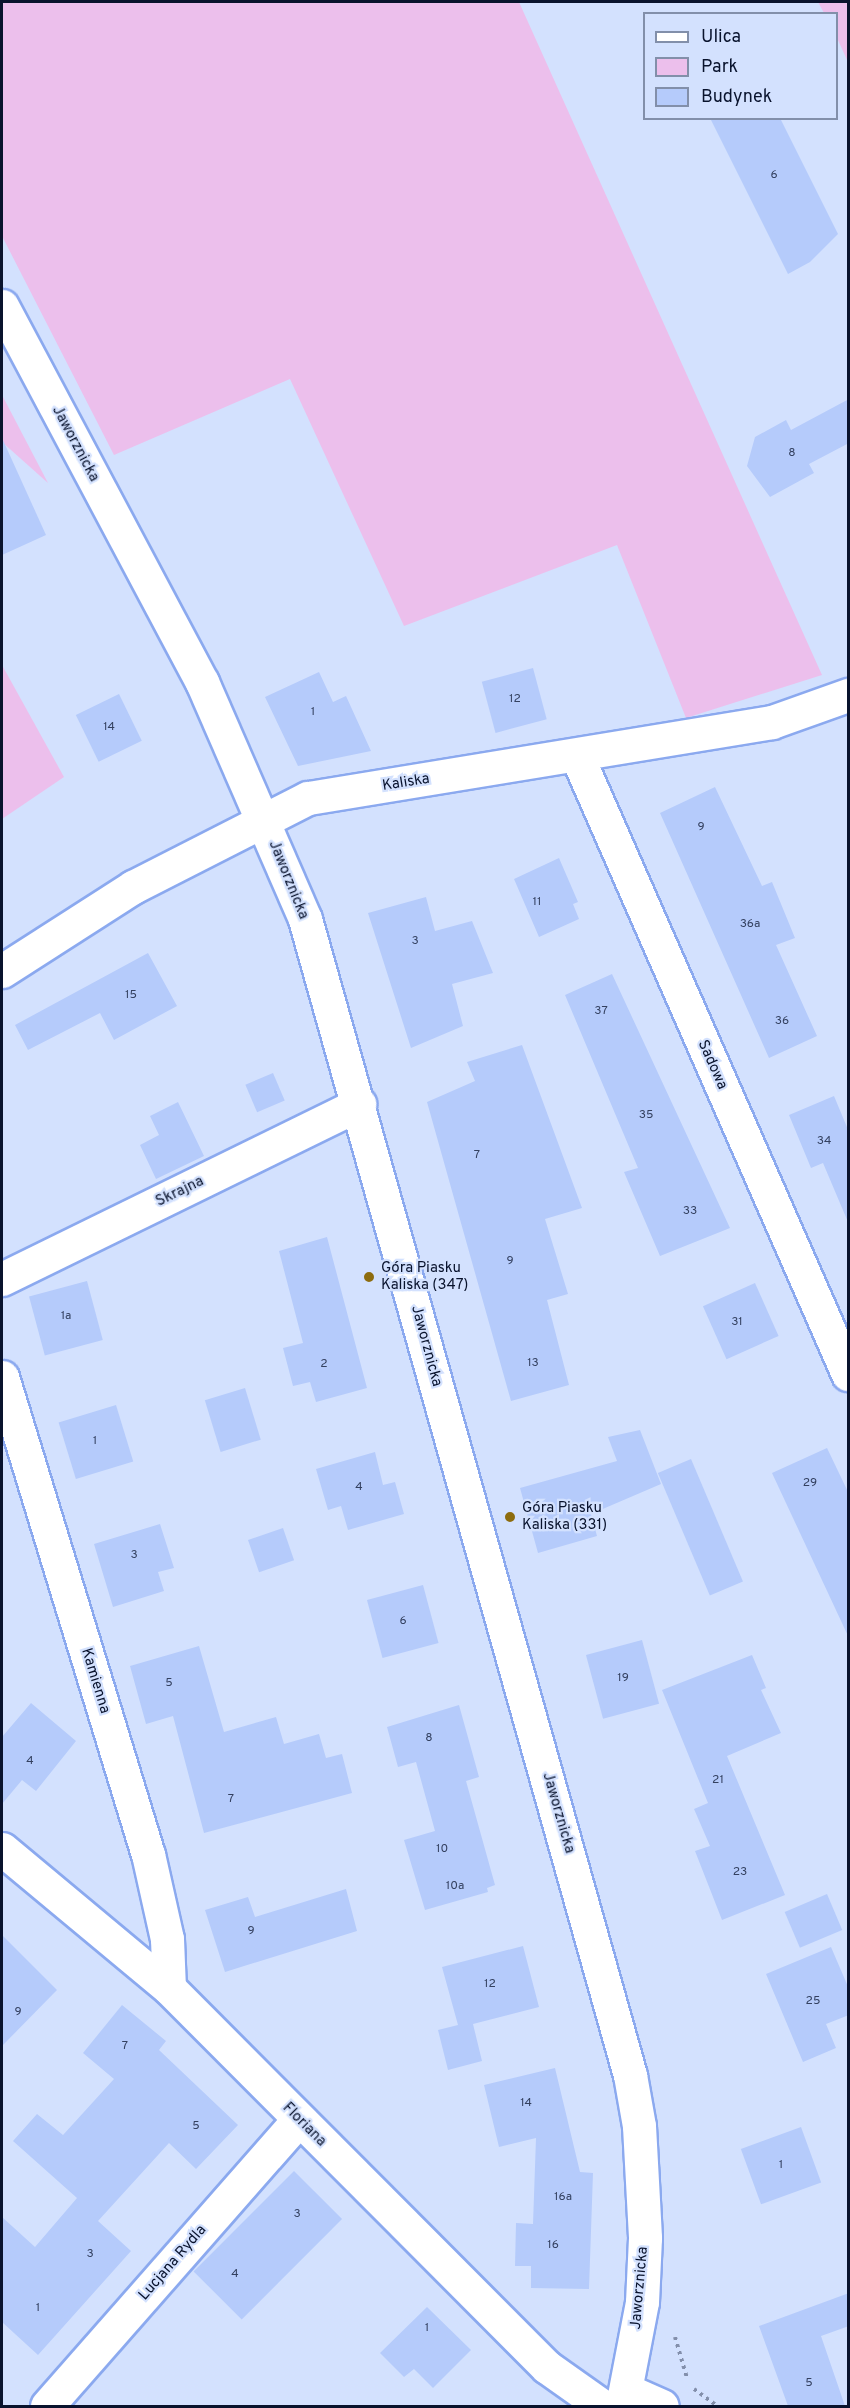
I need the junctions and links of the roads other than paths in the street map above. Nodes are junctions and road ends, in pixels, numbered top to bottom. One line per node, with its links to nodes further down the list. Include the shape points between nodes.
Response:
1 (2, 306): 4 (street, Jaworznicka, via 202,682)
2 (849, 695): 3 (street, Kaliska, via 772,722)
3 (577, 756): 4 (street, Kaliska, via 308,798); 8 (street, Sadowa)
4 (263, 820): 5 (street, Kaliska, via 133,887); 6 (street, Jaworznicka, via 305,919)
5 (2, 971)
6 (359, 1104): 7 (street, Skrajna); 13 (street, Jaworznicka, via 630,2075 639,2126 645,2238 642,2302)
7 (2, 1279)
8 (849, 1374)
9 (2, 1377): 11 (street, Kamienna, via 148,1854 167,1940)
10 (2, 1849): 11 (street, Floriana)
11 (168, 1988): 12 (street, Floriana)
12 (298, 2120): 13 (street, Floriana, via 548,2367); 14 (street, Lucjana Rydla)
13 (617, 2401): 15 (street, Floriana)
14 (47, 2406)
15 (662, 2406)

